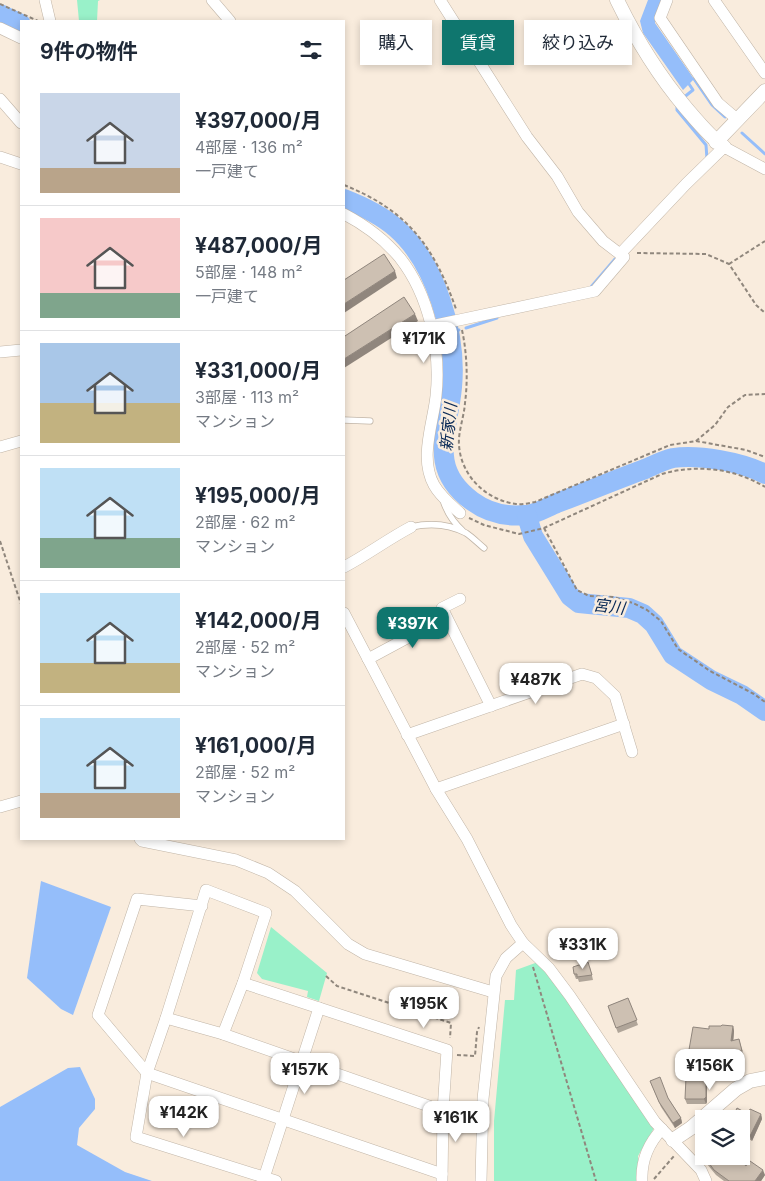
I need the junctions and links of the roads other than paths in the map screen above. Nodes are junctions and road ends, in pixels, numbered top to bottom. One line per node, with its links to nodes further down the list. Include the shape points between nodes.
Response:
1 (45, 0): 7 (street)
2 (212, 0): 8 (street)
3 (440, 0): 21 (street, via 578,212 603,241)
4 (618, 0): 16 (street, via 654,66 680,101)
5 (667, 0): 14 (street, via 660,18 718,102)
6 (714, 0): 11 (street)
7 (50, 20)
8 (229, 20)
9 (0, 28): 10 (street)
10 (20, 38)
11 (765, 73)
12 (763, 98): 14 (street)
13 (0, 99): 15 (street)
14 (738, 120): 16 (street)
15 (20, 122)
16 (720, 144): 19 (street); 21 (street)
17 (0, 157): 18 (street)
18 (20, 164)
19 (765, 169)
20 (345, 215): 22 (street, via 382,239 400,259 415,283)
21 (622, 256): 22 (street, via 595,291)
22 (430, 326): 29 (street, via 438,376 428,445 429,470)
23 (20, 350): 24 (street)
24 (0, 352)
25 (345, 420): 26 (lane)
26 (370, 421)
27 (20, 441): 28 (street)
28 (0, 447)
29 (442, 496): 30 (street); 32 (lane, via 448,513)
30 (460, 513)
31 (411, 527): 32 (lane, via 441,525); 34 (street)
32 (465, 533): 33 (lane)
33 (484, 548)
34 (345, 566)
35 (460, 599): 37 (street, via 442,608)
36 (345, 615): 38 (street)
37 (446, 617): 38 (street); 39 (street)
38 (368, 659): 41 (street)
39 (492, 706): 40 (street, via 582,674 596,678 615,696); 41 (street)
40 (624, 724): 42 (street); 43 (street)
41 (408, 735): 43 (street)
42 (632, 752)
43 (436, 789): 48 (street)
44 (20, 801): 45 (street)
45 (0, 807)
46 (141, 840): 50 (street, via 236,860 268,873 294,891 348,944 365,954)
47 (202, 906): 49 (street, via 206,890 266,913); 52 (street); 55 (street, via 138,899 98,1016)
48 (523, 943): 50 (street, via 506,958 496,976); 59 (street, via 549,968 570,996)
49 (243, 983): 51 (street); 53 (street)
50 (493, 992): 64 (street, via 483,1098)
51 (318, 1008): 54 (street); 57 (street, via 450,1052)
52 (166, 1018): 53 (street); 55 (street)
53 (223, 1034): 54 (street)
54 (302, 1062): 57 (street); 58 (street)
55 (147, 1073): 58 (street); 62 (street, via 136,1137)
56 (765, 1078): 60 (street, via 736,1088 690,1128)
57 (443, 1111): 61 (street)
58 (283, 1120): 61 (street); 62 (street)
59 (662, 1129): 60 (street); 65 (street, via 645,1156)
60 (677, 1144): 66 (street, via 701,1170)
61 (442, 1177)
62 (263, 1179): 63 (street)
63 (276, 1181)
64 (481, 1181)
65 (642, 1181)
66 (706, 1181)

